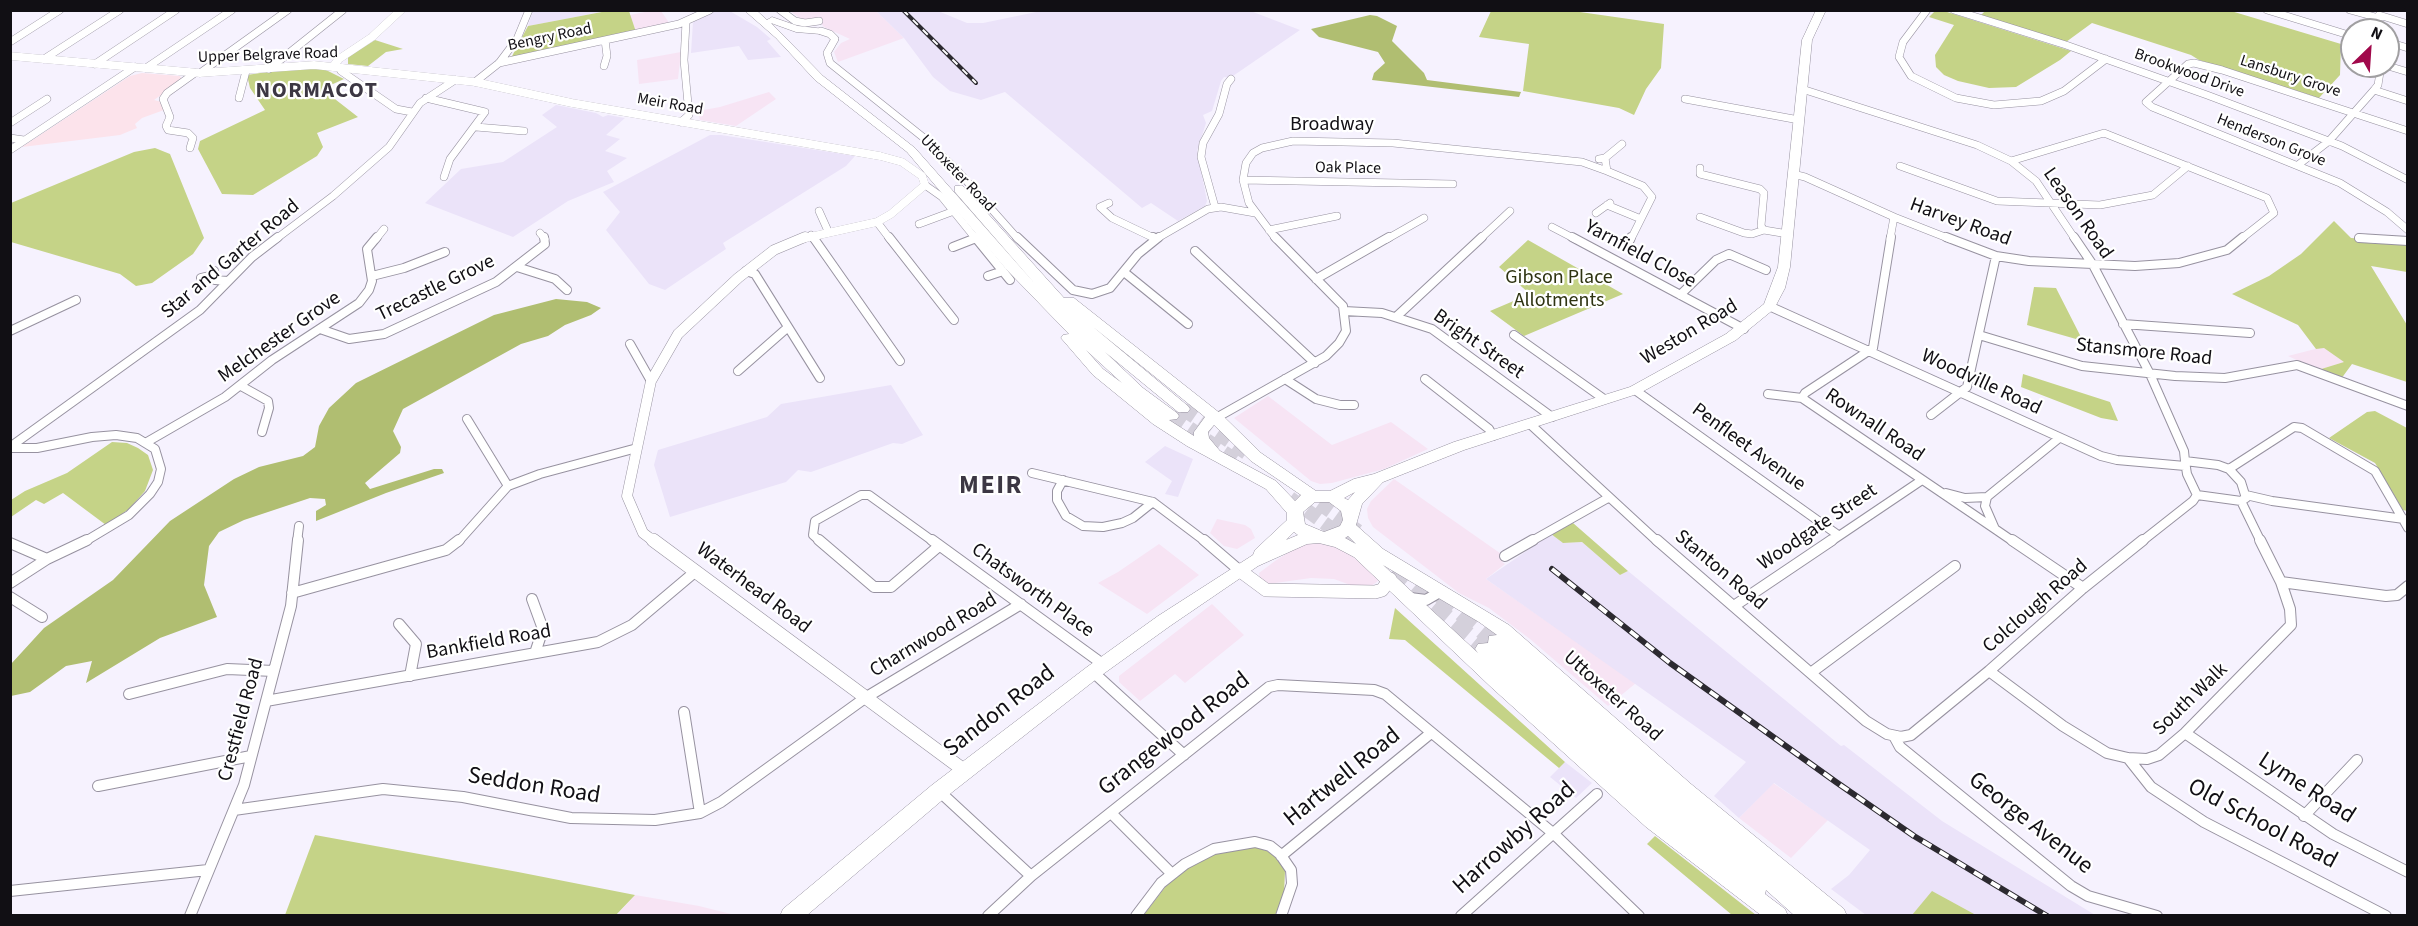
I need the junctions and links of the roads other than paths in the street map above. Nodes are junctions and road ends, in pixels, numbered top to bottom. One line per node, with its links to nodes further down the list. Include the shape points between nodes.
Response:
1 (60, 10): 25 (street)
2 (120, 10): 28 (street)
3 (176, 10): 30 (street)
4 (232, 10): 35 (street)
5 (288, 10): 39 (street)
6 (343, 10): 36 (street)
7 (401, 10): 33 (street)
8 (529, 10): 31 (street, via 517,39)
9 (710, 10): 20 (street, Bengry Road)
10 (749, 10): 125 (highway, via 819,78 911,150)
11 (760, 10): 19 (highway)
12 (780, 10): 22 (street, via 795,21)
13 (1821, 10): 45 (highway, Weston Road, via 1809,32)
14 (1928, 10): 29 (street, via 1903,42 1899,57 1911,76 1956,98 1994,105 2041,101 2064,92)
15 (1954, 10): 29 (street, Brookwood Drive)
16 (2267, 10): 23 (street)
17 (2350, 10): 18 (street)
18 (2379, 15): 21 (street)
19 (772, 20): 22 (highway, via 796,29); 26 (highway)
20 (686, 22): 24 (street, Bengry Road); 56 (street, via 684,60 689,115)
21 (2408, 24)
22 (820, 26): 26 (highway, via 803,36); 118 (street, Uttoxeter Road, via 834,39 828,61 924,138 1025,247 1073,290 1103,292)
23 (2340, 32)
24 (605, 40): 31 (street, Bengry Road); 32 (street, via 607,56)
25 (10, 42)
26 (802, 49): 125 (highway, via 842,88 931,159)
27 (10, 56): 28 (street, Upper Belgrave Road)
28 (45, 59): 30 (street, Upper Belgrave Road)
29 (2106, 59): 43 (street, Brookwood Drive)
30 (95, 63): 34 (street, Upper Belgrave Road)
31 (499, 63): 44 (street)
32 (602, 63)
33 (334, 65): 36 (street, Upper Belgrave Road); 42 (street, Upper Belgrave Road)
34 (135, 68): 35 (street, Upper Belgrave Road); 61 (street)
35 (146, 68): 39 (street, Upper Belgrave Road)
36 (269, 69): 37 (street, Upper Belgrave Road)
37 (246, 71): 39 (street, Upper Belgrave Road); 47 (street)
38 (341, 71): 52 (street, via 396,110)
39 (197, 73): 64 (street, via 163,99 170,117 168,130 188,133 193,138)
40 (2380, 78): 46 (street)
41 (1231, 79): 82 (street, via 1219,114 1203,143 1201,157)
42 (455, 80): 44 (street, Meir Road); 48 (street, Star and Garter Road)
43 (2168, 81): 53 (street, Lansbury Grove, via 2188,64 2206,65); 62 (street, Brookwood Drive); 69 (street, Henderson Grove, via 2146,102 2152,107)
44 (475, 82): 56 (street, Meir Road)
45 (1802, 89): 55 (highway, Weston Road); 67 (street, Leason Road, via 1977,145)
46 (2374, 90): 50 (street); 53 (street)
47 (239, 98)
48 (426, 98): 52 (street, Star and Garter Road); 57 (street, via 484,111)
49 (1685, 99): 55 (street)
50 (2408, 101)
51 (41, 102): 54 (street)
52 (412, 112): 124 (street, Star and Garter Road, via 389,147 252,257)
53 (2355, 112): 59 (street, Lansbury Grove); 62 (street)
54 (13, 120)
55 (1799, 120): 75 (highway, Weston Road)
56 (681, 122): 79 (street, Meir Road, via 880,156 914,169)
57 (476, 127): 58 (street); 74 (street, via 450,159 444,175)
58 (524, 130)
59 (2408, 131)
60 (10, 138): 61 (street)
61 (24, 140): 65 (street)
62 (2329, 141): 69 (street); 77 (street, Brookwood Drive)
63 (1622, 144): 66 (street)
64 (190, 148)
65 (10, 150)
66 (1605, 158): 68 (street); 73 (street)
67 (2011, 161): 71 (street, via 2104,133); 81 (street, Leason Road, via 2036,181)
68 (1582, 162): 73 (street, Broadway); 76 (street, Broadway, via 1393,143 1293,141 1253,153 1246,162)
69 (2298, 165): 99 (street, Henderson Grove, via 2368,199)
70 (1900, 166): 81 (street, via 1997,201)
71 (2188, 166): 81 (street, via 2153,195 2116,204); 113 (street, Harvey Road, via 2267,198 2274,213 2223,251 2158,265)
72 (1700, 168): 98 (street, via 1700,174 1760,189 1764,193)
73 (1607, 171): 92 (street, Broadway, via 1649,191 1652,197)
74 (435, 174)
75 (1793, 174): 90 (street, Harvey Road); 102 (highway, Weston Road)
76 (1243, 180): 78 (street, Oak Place); 86 (street)
77 (2408, 180)
78 (1453, 184)
79 (925, 185): 84 (street); 93 (street)
80 (1104, 203): 106 (street, via 1100,207 1112,218)
81 (2053, 204): 113 (street, Leason Road)
82 (1215, 207): 86 (street); 106 (street)
83 (819, 211): 100 (street)
84 (954, 211): 94 (street); 104 (street)
85 (1510, 211): 131 (street)
86 (1255, 213): 97 (street)
87 (1596, 213): 92 (street, via 1609,204)
88 (1337, 216): 97 (street)
89 (1700, 217): 98 (street, via 1744,233)
90 (1894, 217): 112 (street, Harvey Road); 143 (street, via 1873,348)
91 (1424, 218): 122 (street)
92 (1641, 219): 107 (street)
93 (877, 222): 100 (street, Waterhead Road); 132 (street)
94 (919, 224)
95 (1552, 226): 127 (street, Yarnfield Close)
96 (384, 229): 119 (street, via 367,249)
97 (1269, 230): 122 (street)
98 (1764, 230): 102 (street)
99 (2408, 230)
100 (828, 231): 103 (street, Waterhead Road)
101 (540, 233): 114 (street, Trecastle Grove, via 545,244)
102 (1788, 234): 129 (highway, Weston Road, via 1784,267)
103 (811, 236): 116 (street, Waterhead Road, via 774,250); 144 (street)
104 (976, 238): 109 (street); 117 (street)
105 (2360, 238): 108 (street)
106 (1156, 239): 118 (street, via 1137,254)
107 (1630, 240)
108 (2408, 241)
109 (953, 247)
110 (1195, 251): 145 (street)
111 (445, 252): 119 (street)
112 (1996, 256): 113 (street, Harvey Road); 141 (street)
113 (2093, 265): 134 (street, Leason Road)
114 (517, 267): 126 (street, via 555,279); 136 (street, Trecastle Grove, via 476,292 384,334 349,339)
115 (1766, 270): 127 (street, via 1729,254 1716,260)
116 (746, 271): 135 (street, via 755,274); 151 (street, Waterhead Road, via 678,334)
117 (1003, 271): 120 (street); 123 (street)
118 (1124, 272): 133 (street)
119 (372, 276): 136 (street, Melchester Grove, via 369,290 359,303)
120 (988, 276)
121 (201, 278): 124 (street, via 214,273 215,280)
122 (1316, 279): 130 (street, via 1337,298)
123 (1010, 280)
124 (228, 281): 170 (street, Star and Garter Road, via 194,315)
125 (1033, 281): 160 (highway, via 1102,360); 163 (highway, via 1103,326); 172 (highway, via 1054,322 1098,372 1158,420)
126 (567, 290)
127 (1680, 295): 137 (street, Yarnfield Close)
128 (76, 300): 138 (street)
129 (1769, 306): 137 (highway, Weston Road); 143 (street, Woodville Road)
130 (1344, 311): 131 (street, Bright Street); 145 (street, via 1346,331 1339,343)
131 (1396, 317): 162 (street, Bright Street, via 1432,329)
132 (954, 320)
133 (1187, 320)
134 (2123, 324): 139 (street); 147 (street, Leason Road)
135 (787, 328): 146 (street); 148 (street)
136 (321, 329): 152 (street, Melchester Grove, via 272,360)
137 (1744, 329): 153 (highway, Weston Road)
138 (10, 331)
139 (2250, 333)
140 (1514, 335): 157 (street)
141 (1979, 335): 147 (street, Stansmore Road, via 2082,366); 154 (street)
142 (630, 344): 151 (street)
143 (1868, 352): 154 (street, Woodville Road); 156 (street, Rownall Road)
144 (900, 361)
145 (1315, 363): 149 (street)
146 (738, 371)
147 (2150, 374): 159 (street, Stansmore Road, via 2225,378 2297,365); 173 (street, Leason Road, via 2184,451)
148 (820, 378)
149 (1285, 379): 158 (street, via 1316,399); 163 (street)
150 (1425, 379): 167 (street)
151 (651, 381): 171 (street, Waterhead Road)
152 (241, 386): 166 (street, via 268,400); 169 (street, Melchester Grove)
153 (1635, 390): 157 (highway, Weston Road); 194 (street, Penfleet Avenue)
154 (1963, 393): 161 (street); 168 (street, Woodville Road)
155 (1768, 394): 156 (street)
156 (1802, 398): 178 (street, Rownall Road)
157 (1604, 399): 162 (highway, Weston Road)
158 (1354, 405)
159 (2408, 406)
160 (1177, 413)
161 (1931, 415)
162 (1552, 417): 165 (highway, Weston Road)
163 (1216, 418): 172 (highway, via 1208,422 1201,436); 182 (highway, via 1256,457)
164 (467, 419): 179 (street)
165 (1530, 424): 167 (highway, Weston Road); 185 (street, Stanton Road)
166 (262, 432)
167 (1493, 436): 176 (highway, Weston Road)
168 (2058, 439): 173 (street, Woodville Road, via 2117,460); 184 (street)
169 (147, 442): 170 (street, via 116,435 37,448); 199 (street, via 155,449 161,469 150,494 113,527)
170 (10, 448)
171 (637, 448): 179 (street); 202 (street, Waterhead Road, via 627,496 643,533)
172 (1224, 460): 188 (highway, via 1271,485)
173 (2185, 464): 174 (street, Woodville Road); 181 (street, Leason Road)
174 (2229, 469): 186 (street, South Walk, via 2241,482); 189 (street, via 2294,427 2302,428 2375,471)
175 (1032, 473): 177 (street)
176 (1378, 478): 183 (highway, Weston Road); 190 (highway, Weston Road, via 1355,501)
177 (1063, 480): 187 (street); 187 (street, via 1057,491 1060,509 1083,526 1122,523)
178 (1922, 480): 180 (street, Rownall Road); 194 (street, Woodgate Street)
179 (508, 486): 208 (street, via 447,550)
180 (1935, 489): 184 (street, via 1965,498); 193 (street, Rownall Road)
181 (2197, 495): 186 (street); 207 (street, Colclough Road)
182 (1313, 496): 183 (highway); 188 (highway, via 1304,500)
183 (1332, 497): 190 (highway, Uttoxeter Road, via 1342,502)
184 (1987, 497): 193 (street, via 1986,514)
185 (1608, 498): 198 (street); 214 (street, Stanton Road)
186 (2244, 498): 189 (street); 204 (street, South Walk)
187 (1153, 502): 200 (street)
188 (1295, 516): 195 (highway, via 1301,530); 200 (highway, Sandon Road)
189 (2405, 519): 192 (street)
190 (1349, 520): 195 (highway, via 1337,536); 209 (highway, Uttoxeter Road, via 1377,553)
191 (298, 526): 208 (street, Crestfield Road)
192 (2408, 528)
193 (1995, 529): 207 (street, Rownall Road)
194 (1838, 535): 214 (street, Woodgate Street)
195 (1321, 538): 200 (highway, Sandon Road, via 1305,538); 203 (highway, via 1340,542 1360,553)
196 (10, 543): 199 (street)
197 (939, 546): 197 (street, Chatsworth Place, via 870,495 861,495 815,521 813,535 874,587 891,587); 213 (street, Chatsworth Place)
198 (1505, 556)
199 (47, 559): 205 (street)
200 (1246, 566): 203 (street, via 1266,590 1374,592 1382,590); 218 (highway, Sandon Road)
201 (1955, 566): 221 (street)
202 (696, 571): 217 (street, Bankfield Road, via 632,625 598,642); 224 (street, Waterhead Road)
203 (1390, 579): 212 (highway)
204 (2281, 582): 206 (street, via 2386,596 2397,595); 228 (street, South Walk, via 2291,625)
205 (10, 583)
206 (2408, 586)
207 (2083, 588): 220 (street, Colclough Road)
208 (292, 593): 219 (street, Crestfield Road)
209 (1438, 593): 212 (street, via 1426,600); 259 (highway, Uttoxeter Road, via 1503,630 1684,790)
210 (10, 597): 215 (street)
211 (532, 598): 217 (street, via 543,629)
212 (1410, 598): 256 (highway, via 1584,761 1662,827)
213 (1021, 604): 218 (street, Chatsworth Place); 224 (street, Charnwood Road)
214 (1734, 606): 221 (street, Stanton Road)
215 (42, 617)
216 (399, 624): 222 (street, via 416,644)
217 (535, 653): 222 (street, Bankfield Road)
218 (1099, 669): 230 (street, Chatsworth Place); 234 (highway, Sandon Road)
219 (274, 671): 223 (street, via 227,669); 225 (street, Crestfield Road)
220 (1989, 671): 229 (street, Colclough Road, via 1911,735); 232 (street, South Walk, via 2062,726 2108,753)
221 (1812, 672): 229 (street, Stanton Road, via 1866,721)
222 (410, 676): 225 (street, Bankfield Road)
223 (129, 694)
224 (865, 698): 234 (street, Waterhead Road); 239 (street, Seddon Road)
225 (266, 701): 231 (street, Crestfield Road)
226 (684, 712): 239 (street)
227 (1431, 733): 230 (street, Grangewood Road, via 1374,690 1278,685 1269,687); 242 (street, Grangewood Road); 243 (street, Hartwell Road)
228 (2185, 733): 232 (street, South Walk, via 2159,755); 241 (street, Lyme Road)
229 (1894, 736): 260 (street, George Avenue, via 1900,747 2072,886 2088,896)
230 (1184, 755): 240 (street, Grangewood Road)
231 (251, 756): 235 (street); 238 (street, Crestfield Road)
232 (2128, 758): 261 (street, Old School Road, via 2151,787 2204,822)
233 (2357, 760): 241 (street)
234 (965, 771): 236 (highway, Sandon Road)
235 (98, 786)
236 (939, 791): 247 (street); 250 (highway, Sandon Road)
237 (1598, 794): 242 (street, Harrowby Road)
238 (234, 810): 239 (street, Seddon Road, via 383,789 463,797 572,818 655,820); 244 (street, Crestfield Road)
239 (700, 813)
240 (1111, 813): 246 (street); 247 (street, Grangewood Road)
241 (2304, 816): 245 (street, Lyme Road)
242 (1554, 834): 254 (street, Harrowby Road); 255 (street, Grangewood Road)
243 (1281, 856): 246 (street, Hartwell Road, via 1270,846 1241,843 1199,856); 253 (street, Hartwell Road, via 1291,870 1292,884)
244 (208, 870): 248 (street); 249 (street, Crestfield Road)
245 (2408, 872)
246 (1171, 873): 252 (street, Hartwell Road)
247 (1030, 876): 251 (street, Grangewood Road)
248 (10, 891)
249 (190, 915)
250 (790, 915)
251 (988, 915)
252 (1136, 915)
253 (1281, 915)
254 (1461, 915)
255 (1639, 915)
256 (1778, 915)
257 (1788, 915): 258 (highway, via 1625,777 1489,645)
258 (1811, 915)
259 (1836, 915)
260 (2157, 915)
261 (2386, 915)

